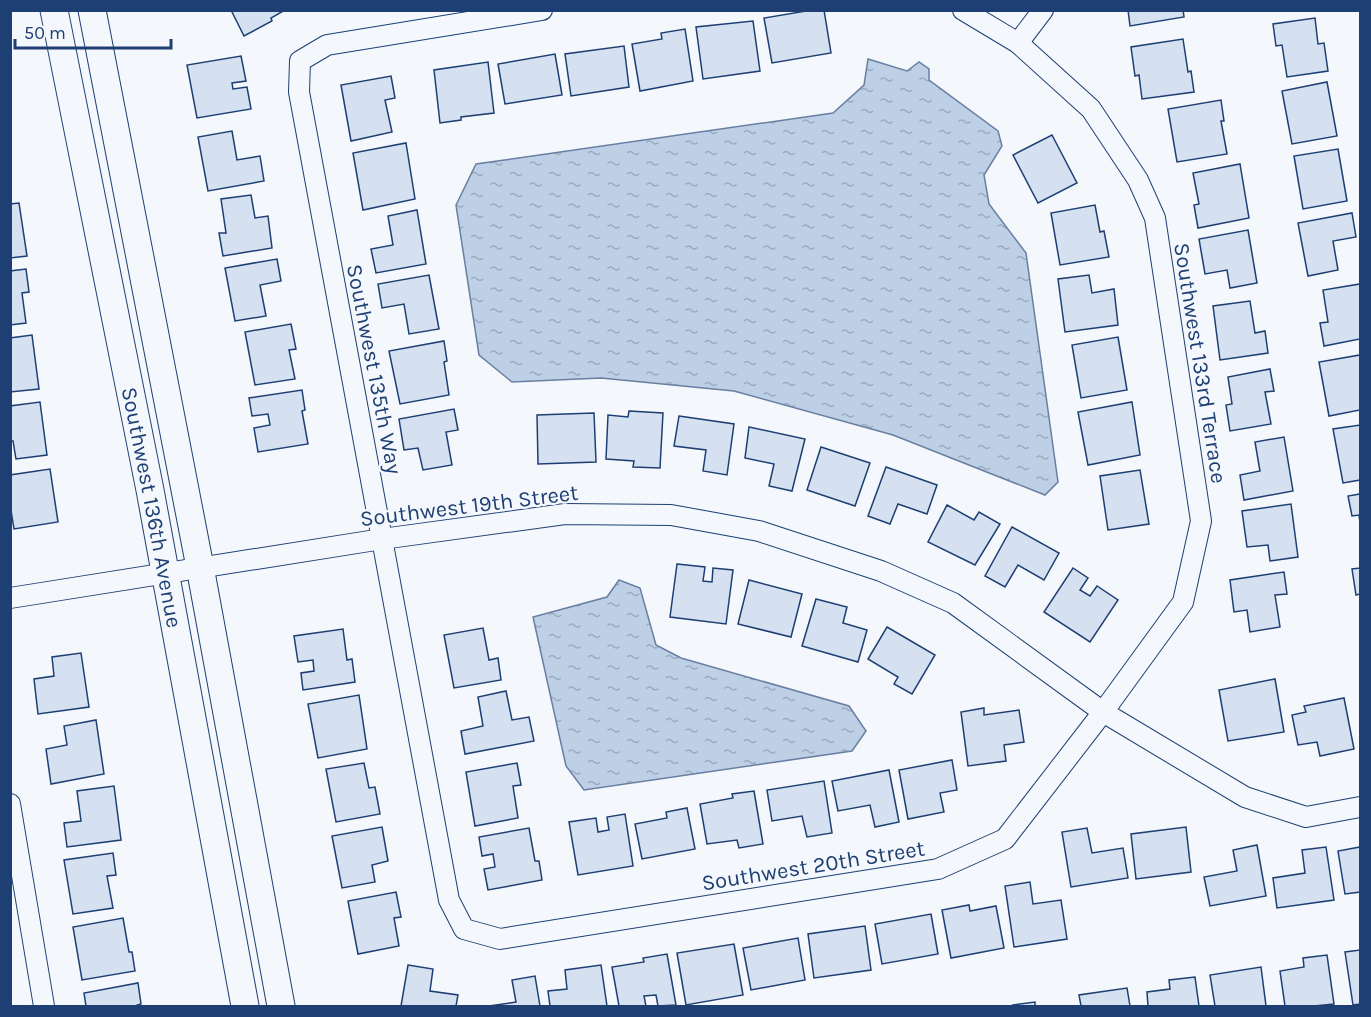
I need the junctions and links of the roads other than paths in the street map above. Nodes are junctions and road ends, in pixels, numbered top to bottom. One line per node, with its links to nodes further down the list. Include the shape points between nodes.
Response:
1 (54, 10): 9 (street, Southwest 136th Avenue)
2 (92, 10): 8 (street, Southwest 136th Avenue)
3 (542, 10): 7 (street, Southwest 135th Way, via 327,45 300,61 299,92)
4 (963, 10): 6 (street, Southwest 133rd Terrace)
5 (1043, 10): 6 (street)
6 (1018, 43): 11 (street, Southwest 133rd Terrace, via 1091,109 1138,180 1155,218 1201,521 1183,603)
7 (382, 538): 8 (street, Southwest 19th Street); 11 (street, Southwest 19th Street, via 565,514 671,515 759,531 881,571 953,603); 15 (street, Southwest 135th Way, via 449,900)
8 (200, 567): 9 (street, Southwest 19th Street); 18 (street, Southwest 136th Avenue)
9 (165, 573): 10 (street, Southwest 19th Street); 17 (street, Southwest 136th Avenue)
10 (10, 598)
11 (1103, 712): 13 (street, Southwest 19th Street, via 1245,797 1306,817); 15 (street, Southwest 20th Street, via 1005,839 938,869 500,939)
12 (10, 804): 14 (street)
13 (1360, 807)
14 (14, 848): 16 (street)
15 (464, 929)
16 (44, 1006)
17 (245, 1006)
18 (281, 1006)

